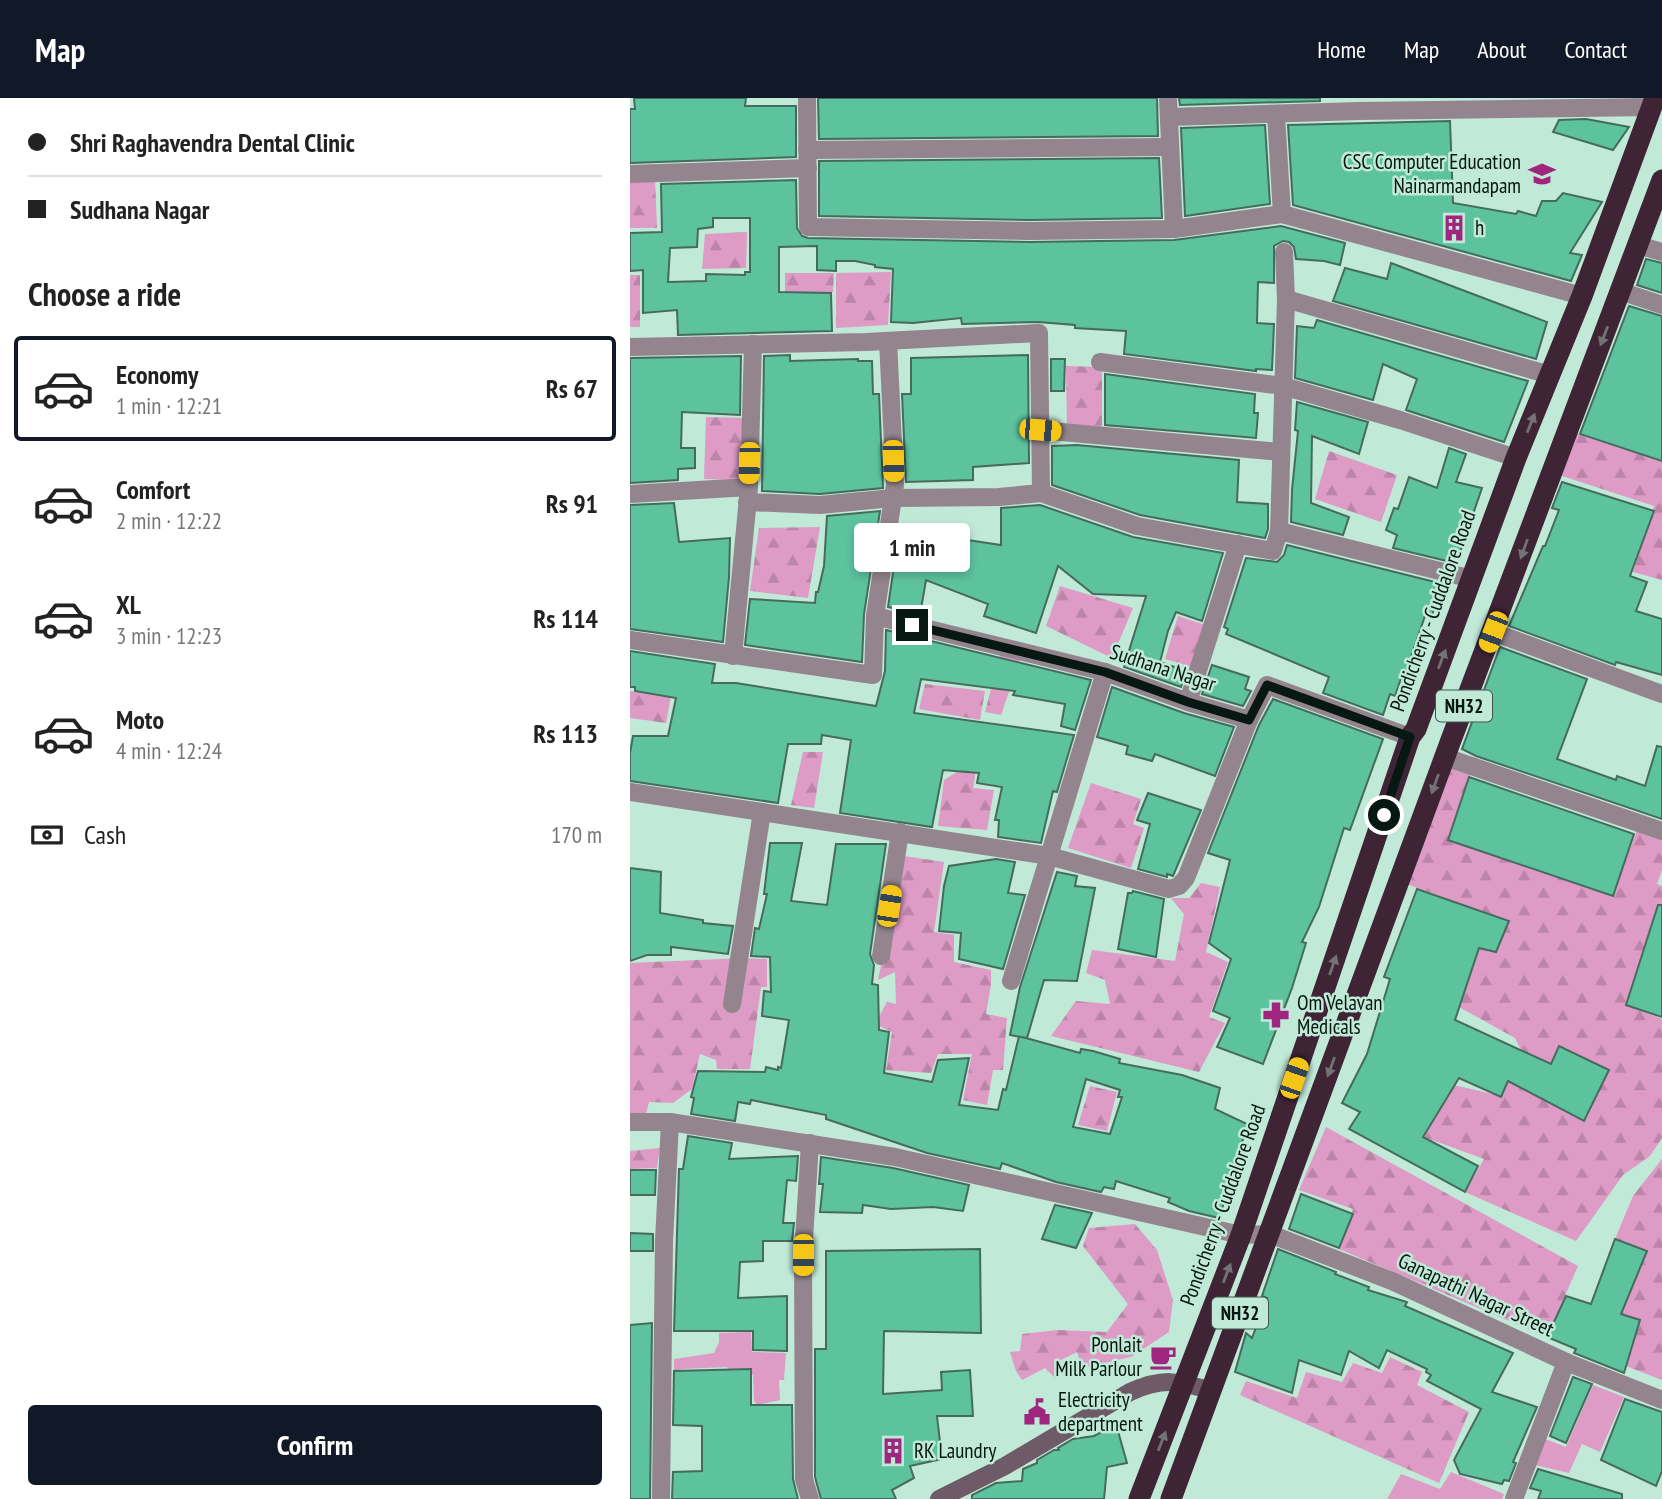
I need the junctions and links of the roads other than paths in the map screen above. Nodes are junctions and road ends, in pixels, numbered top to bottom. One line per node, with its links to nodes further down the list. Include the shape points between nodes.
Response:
1 (807, 98): 8 (street)
2 (1168, 98): 6 (street)
3 (1654, 102): 4 (street); 18 (highway, Pondicherry - Cuddalore Road / NH32)
4 (1406, 104): 5 (street)
5 (1276, 115): 6 (street); 12 (street)
6 (1169, 117): 7 (street)
7 (1171, 146): 8 (street); 13 (street)
8 (807, 150): 9 (street)
9 (808, 169): 10 (street); 13 (street, via 808,228)
10 (630, 174)
11 (1662, 180): 14 (highway, NH32)
12 (1282, 214): 13 (street); 18 (street)
13 (1174, 229)
14 (1637, 245): 16 (street); 17 (highway, NH32)
15 (1284, 252): 19 (street)
16 (1662, 252)
17 (1620, 291): 20 (street); 38 (highway, NH32, one-way to 38)
18 (1582, 296): 25 (highway, Pondicherry - Cuddalore Road / NH32)
19 (1286, 299): 25 (street); 26 (street)
20 (1662, 305)
21 (888, 341): 22 (street); 27 (street, via 1039,333); 33 (street)
22 (753, 344): 23 (street); 32 (street)
23 (630, 347)
24 (1100, 362): 26 (street)
25 (1550, 375): 29 (highway, Pondicherry - Cuddalore Road / NH32, one-way to 25)
26 (1283, 386): 28 (street); 29 (street)
27 (1040, 430): 28 (street); 30 (street)
28 (1280, 453): 34 (street)
29 (1516, 458): 36 (highway, Pondicherry - Cuddalore Road / NH32)
30 (1041, 493): 33 (street); 35 (street, via 1137,526)
31 (630, 494): 32 (street)
32 (748, 495): 33 (street, via 820,505); 40 (street)
33 (893, 498): 37 (street)
34 (1279, 531): 35 (street, via 1273,551); 36 (street)
35 (1238, 544): 43 (street)
36 (1472, 579): 45 (highway, Pondicherry - Cuddalore Road / NH32, one-way to 36)
37 (875, 616): 40 (street, via 873,675); 41 (street, Sudhana Nagar)
38 (1493, 632): 42 (street); 46 (highway, NH32)
39 (630, 640): 40 (street)
40 (733, 656)
41 (1105, 672): 43 (street, Sudhana Nagar); 51 (street)
42 (1662, 694)
43 (1188, 702): 44 (street, Sudhana Nagar)
44 (1249, 720): 45 (street, via 1267,685); 51 (street, via 1180,886 1169,889)
45 (1413, 733): 46 (highway); 59 (highway, Pondicherry - Cuddalore Road / NH32, one-way to 45)
46 (1448, 748): 49 (street); 58 (highway, NH32, one-way to 58)
47 (630, 792): 48 (street)
48 (762, 812): 50 (street); 54 (street)
49 (1662, 831)
50 (901, 832): 51 (street); 52 (street)
51 (1049, 856): 53 (street)
52 (881, 956)
53 (1012, 981)
54 (732, 1004)
55 (630, 1122): 56 (street)
56 (670, 1122): 57 (street); 65 (street)
57 (810, 1143): 59 (street, via 895,1157); 66 (street, via 803,1268 804,1479)
58 (1270, 1234): 59 (street); 60 (street, Ganapathi Nagar Street, via 1392,1281); 62 (highway, NH32)
59 (1241, 1235): 61 (highway, Pondicherry - Cuddalore Road / NH32, one-way to 59)
60 (1566, 1362): 63 (street, Ganapathi Nagar Street); 64 (street)
61 (1185, 1382): 62 (main road); 67 (main road, via 1149,1384 1129,1392 1005,1466); 68 (highway, Pondicherry - Cuddalore Road / NH32, one-way to 61)
62 (1211, 1391): 69 (highway, NH32)
63 (1662, 1400)
64 (1521, 1497)
65 (661, 1499)
66 (810, 1499)
67 (939, 1499)
68 (1139, 1499)
69 (1171, 1499)

